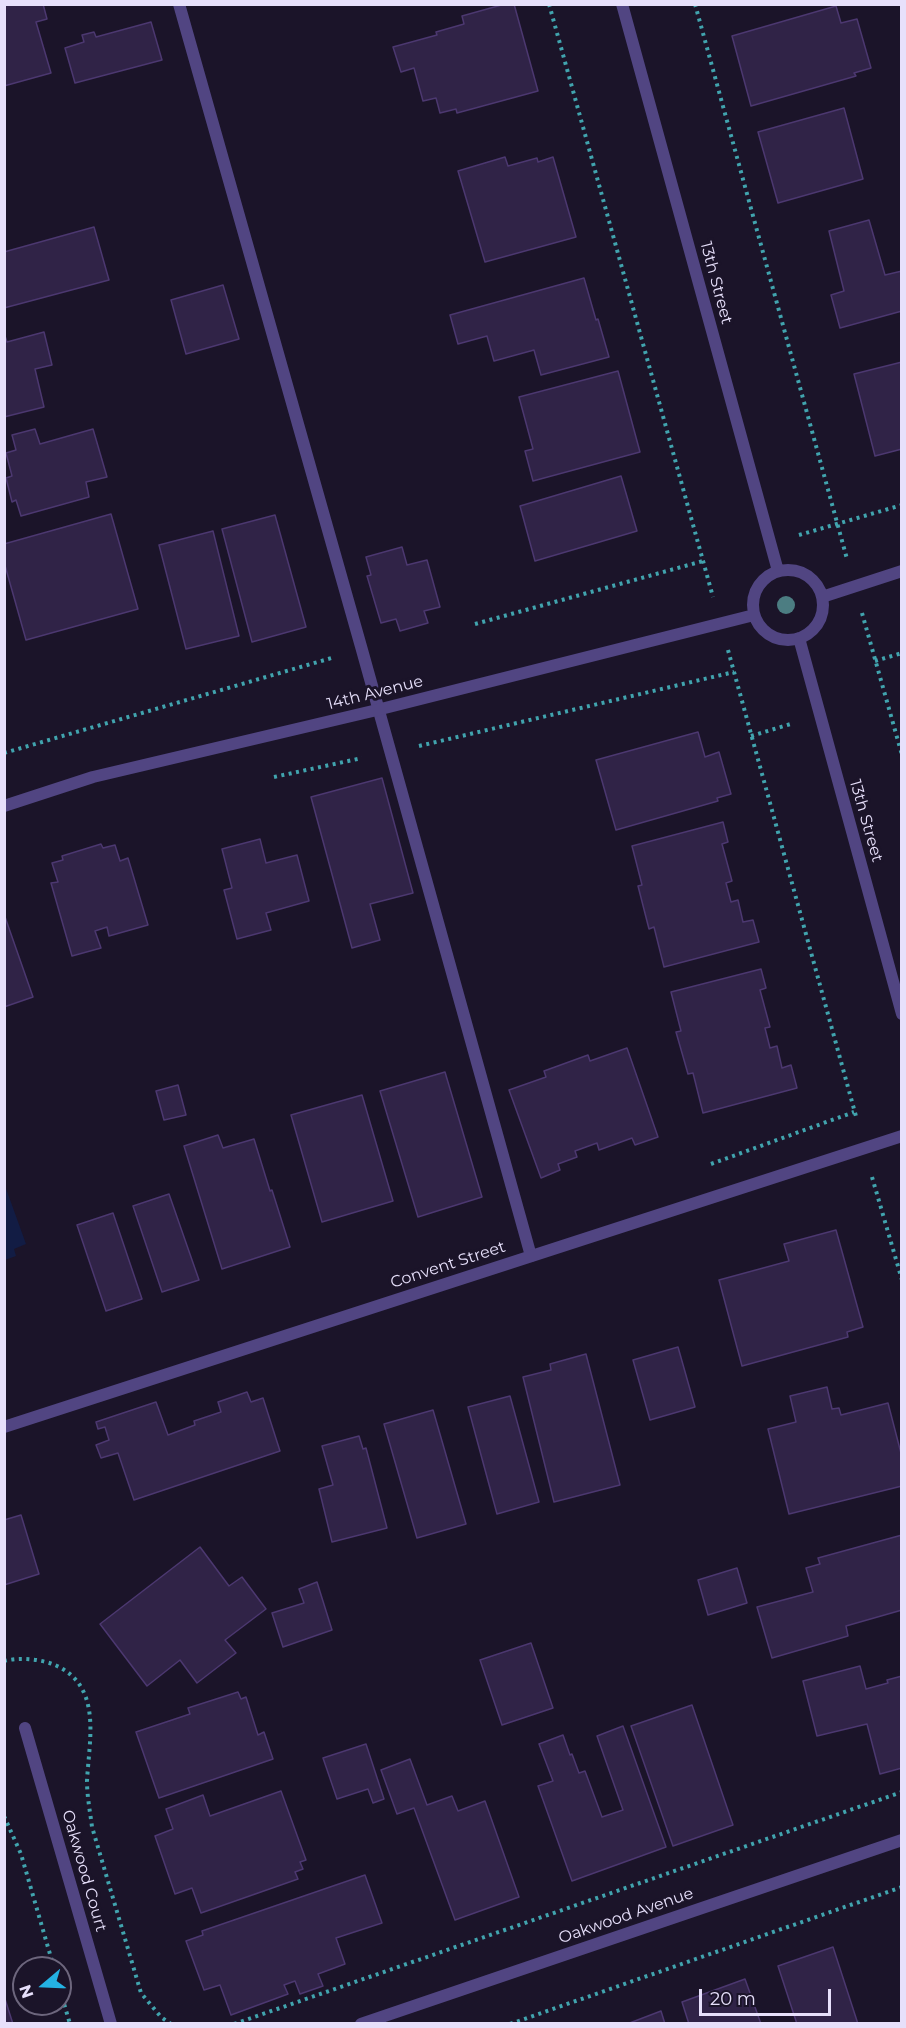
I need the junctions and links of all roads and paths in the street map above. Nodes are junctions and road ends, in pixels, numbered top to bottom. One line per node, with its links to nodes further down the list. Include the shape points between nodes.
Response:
1 (179, 4): 15 (street)
2 (622, 4): 6 (street, 13th Street)
3 (695, 4): 5 (path)
4 (902, 504): 5 (path)
5 (836, 523): 6 (path); 10 (path)
6 (771, 544): 8 (street, 13th Street)
7 (704, 561): 13 (path)
8 (778, 571): 11 (street, via 800,572 810,577); 12 (street, via 768,576 755,593)
9 (902, 571): 10 (street)
10 (854, 586): 11 (street); 17 (path)
11 (822, 597): 14 (street, via 821,617)
12 (754, 615): 14 (street, via 772,636); 19 (street, 14th Avenue)
13 (475, 624)
14 (799, 638): 20 (street, 13th Street)
15 (362, 650): 19 (street); 22 (path)
16 (902, 653): 17 (path)
17 (875, 661): 24 (path)
18 (734, 672): 23 (path)
19 (377, 710): 23 (street); 26 (street, 14th Avenue, via 93,777)
20 (820, 716): 21 (path); 27 (street, 13th Street)
21 (751, 736)
22 (4, 753)
23 (390, 753): 25 (path); 29 (street)
24 (902, 755)
25 (274, 777)
26 (4, 806)
27 (902, 1014)
28 (902, 1136): 29 (street, Convent Street)
29 (531, 1256): 30 (street, Convent Street)
30 (4, 1427)
31 (4, 1661): 39 (path, via 28,1659 61,1668 87,1699 91,1718 87,1781 92,1827 141,1993)
32 (25, 1728): 38 (street, Oakwood Court)
33 (902, 1792): 40 (path)
34 (4, 1816): 37 (path, via 21,1854)
35 (902, 1840): 41 (street, Oakwood Avenue)
36 (902, 1887): 42 (path)
37 (51, 1956)
38 (111, 2024)
39 (171, 2024)
40 (234, 2024)
41 (361, 2024)
42 (510, 2024)

